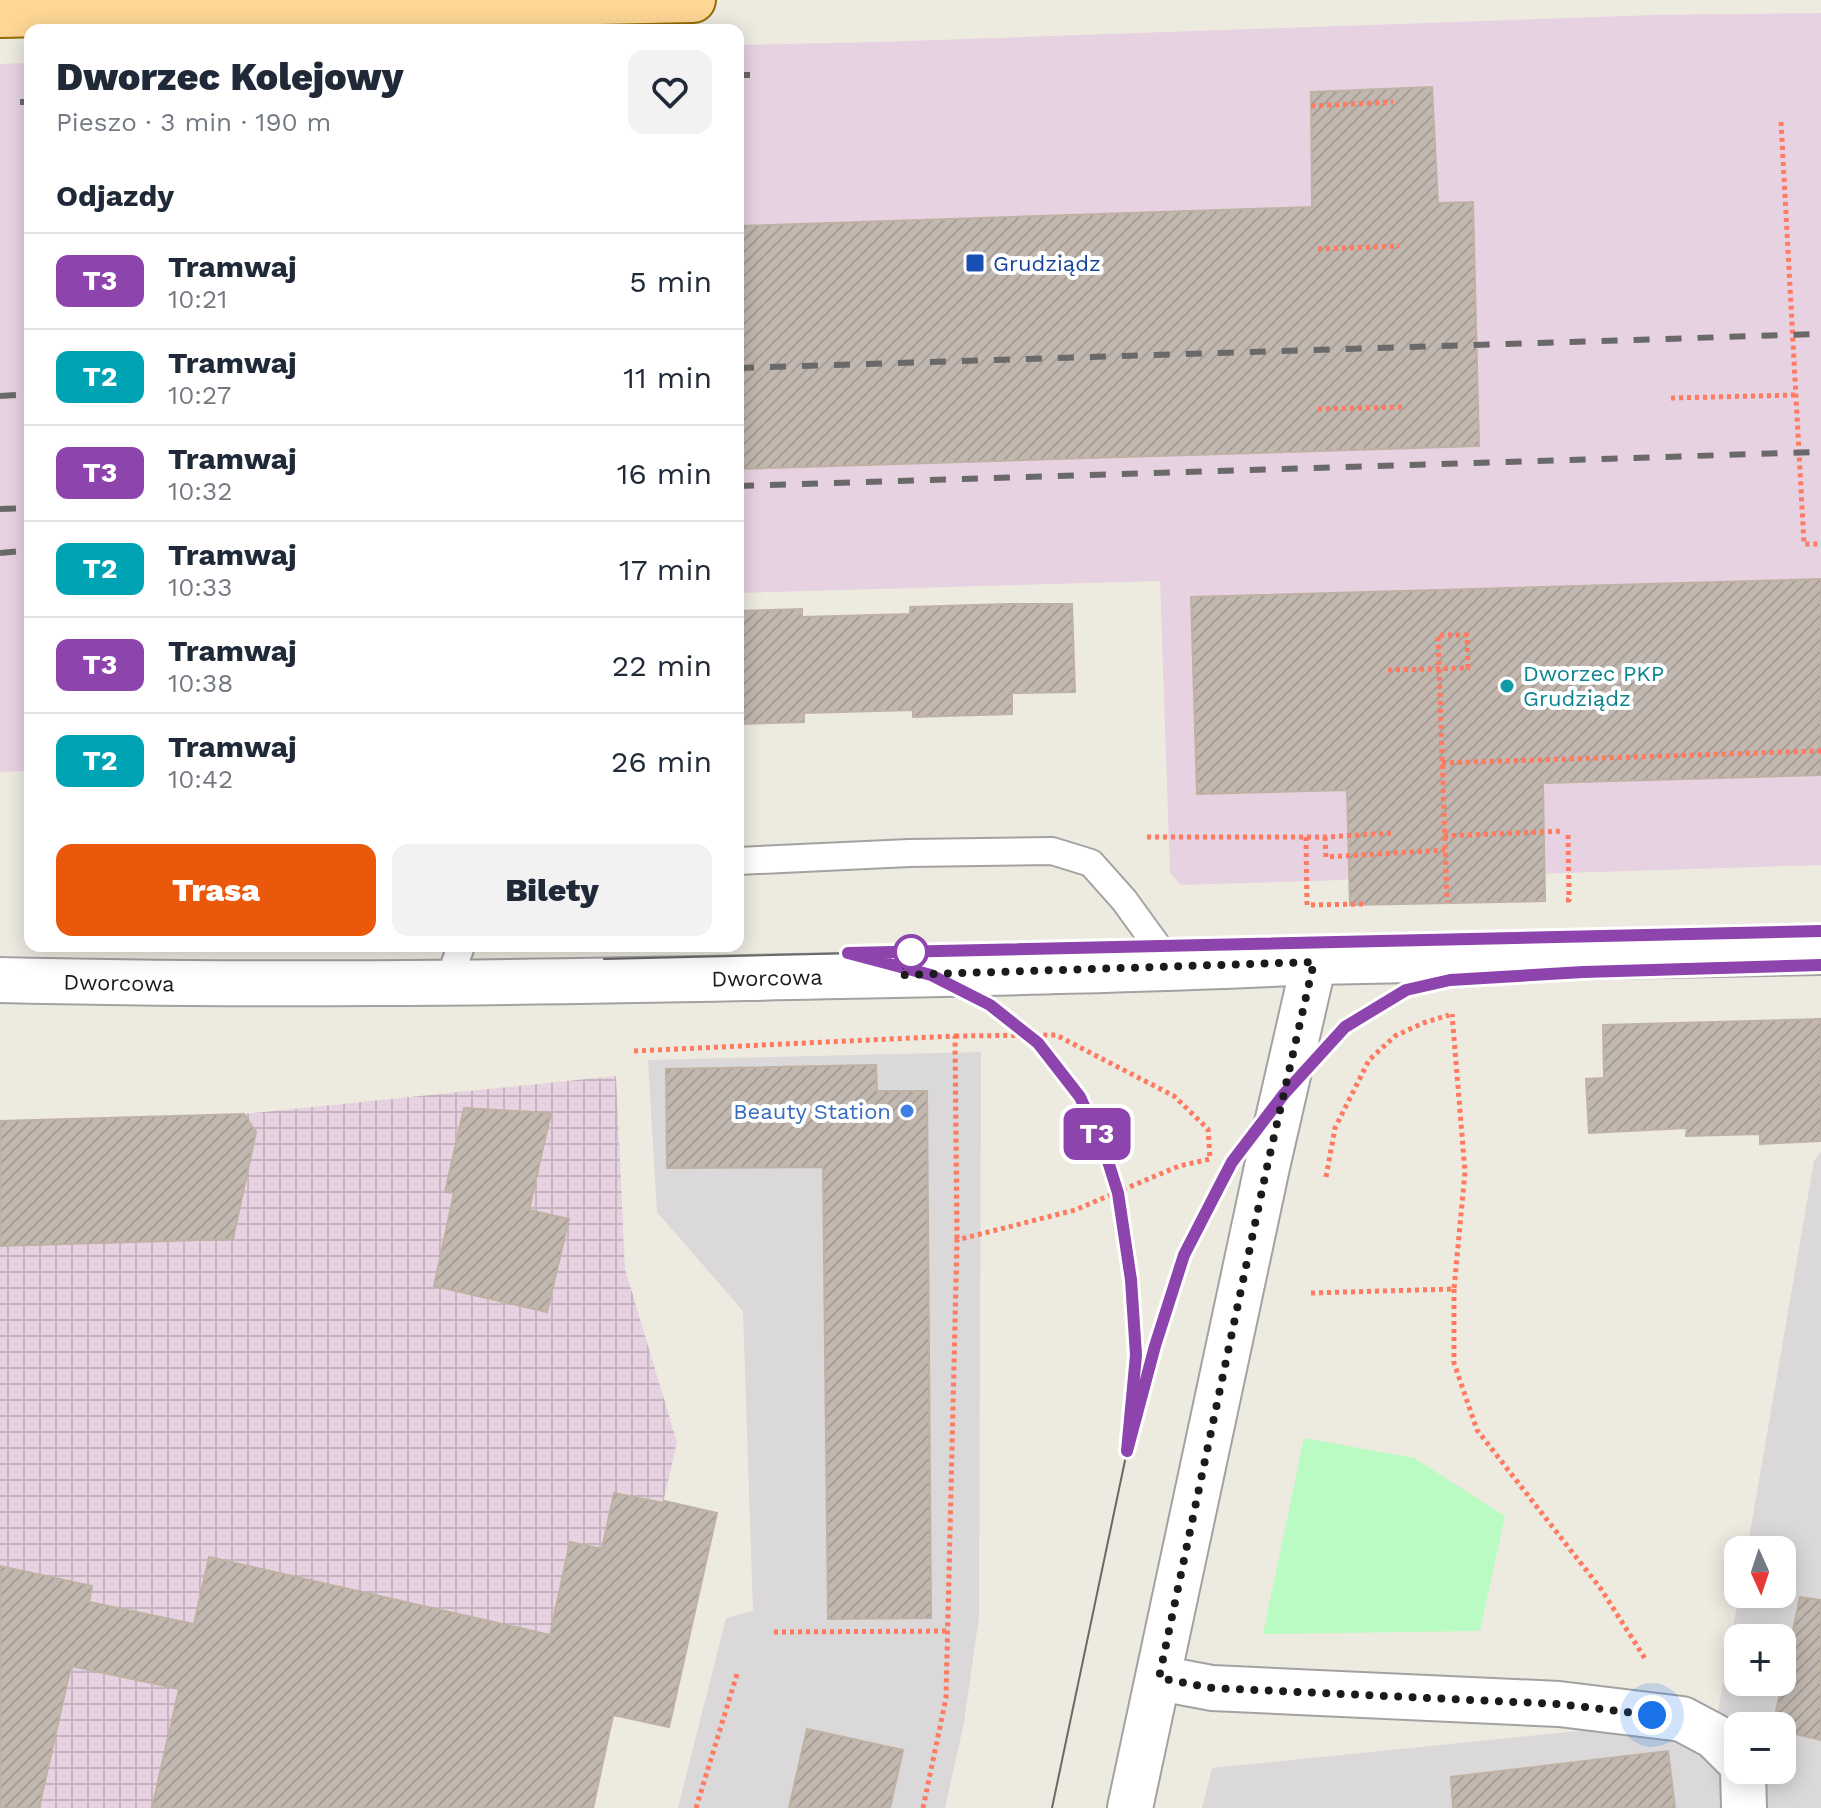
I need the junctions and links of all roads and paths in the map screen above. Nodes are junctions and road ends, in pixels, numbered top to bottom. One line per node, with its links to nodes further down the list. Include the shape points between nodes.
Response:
1 (693, 0): 2 (main road)
2 (0, 15)
3 (1393, 102): 4 (path)
4 (1311, 106)
5 (1781, 122): 8 (path)
6 (1399, 246): 7 (path)
7 (1318, 249)
8 (1796, 395): 9 (path); 12 (path, via 1804,544)
9 (1671, 398)
10 (1403, 407): 11 (path)
11 (1318, 409)
12 (1821, 544)
13 (1388, 670): 15 (path, via 1428,669 1442,669 1468,668 1467,635 1438,635 1439,667 1440,683)
14 (1821, 751): 15 (path)
15 (1442, 763): 17 (path)
16 (1394, 833): 20 (path)
17 (1444, 836): 21 (path); 23 (path, via 1566,832 1569,900)
18 (1147, 837): 19 (path)
19 (1306, 837): 20 (path); 25 (path, via 1307,905)
20 (1325, 837): 21 (path, via 1326,857)
21 (1445, 850): 24 (path, via 1447,902)
22 (744, 861): 29 (lane, via 1052,851 1091,863)
23 (1554, 900)
24 (1432, 903)
25 (1369, 904)
26 (1821, 952): 27 (street, Dworcowa)
27 (1314, 962): 29 (street, Dworcowa); 40 (street)
28 (454, 965): 29 (street, Dworcowa); 30 (street, Dworcowa, via 300,985)
29 (1174, 969)
30 (0, 980)
31 (955, 1036): 32 (path); 34 (path); 34 (path, via 1056,1035 1174,1096 1208,1129 1210,1159 1179,1166 1075,1210)
32 (634, 1051)
33 (1326, 1177): 35 (path, via 1335,1128 1369,1060 1395,1036 1452,1014 1465,1172)
34 (957, 1240): 37 (path)
35 (1454, 1289): 36 (path); 41 (path, via 1454,1363 1477,1430 1601,1589)
36 (1311, 1293)
37 (948, 1631): 38 (path); 45 (path, via 946,1698)
38 (774, 1632)
39 (737, 1674): 44 (path)
40 (1159, 1678): 41 (street, via 1212,1688 1559,1704); 46 (street)
41 (1682, 1719): 42 (street)
42 (1724, 1746)
43 (1743, 1784): 47 (street)
44 (696, 1808)
45 (923, 1808)
46 (1130, 1808)
47 (1744, 1808)

